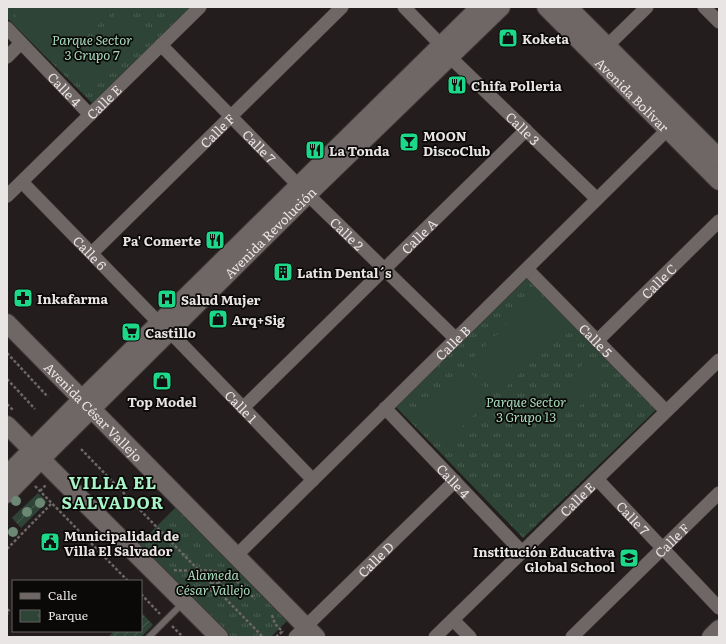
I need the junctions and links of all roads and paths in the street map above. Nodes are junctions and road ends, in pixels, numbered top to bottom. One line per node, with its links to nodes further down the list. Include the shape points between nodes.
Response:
1 (200, 7): 13 (street, Calle E)
2 (342, 7): 18 (street, Calle F)
3 (404, 7): 15 (street, Calle 3)
4 (480, 7): 15 (street, Avenida Revolución)
5 (501, 7): 15 (street, Avenida Revolución)
6 (546, 7): 19 (street, Avenida Bolívar)
7 (568, 7): 14 (street, Avenida Bolívar)
8 (647, 7): 14 (street)
9 (704, 7): 10 (street)
10 (719, 22)
11 (7, 28): 12 (street, Calle 4)
12 (21, 43): 16 (street); 17 (street, Calle 4)
13 (161, 45): 17 (street, Calle E); 18 (street, Calle 7)
14 (607, 46): 21 (street, Avenida Bolívar)
15 (446, 51): 20 (street, Calle 3); 24 (street, Avenida Revolución)
16 (7, 57)
17 (90, 115): 23 (street, Calle E)
18 (231, 116): 24 (street, Calle 7); 28 (street, Calle F)
19 (668, 129): 22 (street, Avenida Bolívar); 26 (street, Calle B)
20 (526, 130): 26 (street, Calle 3); 30 (street, Calle A)
21 (719, 158)
22 (719, 181)
23 (22, 182): 25 (street, Calle E); 28 (street, Calle 6)
24 (303, 190): 30 (street, Calle 2); 32 (street, Avenida Revolución)
25 (7, 196)
26 (597, 199): 29 (street, Calle B)
27 (719, 221): 34 (street, Calle C)
28 (92, 254): 32 (street, Calle 6)
29 (527, 268): 33 (street, Calle B); 34 (street, Calle 5)
30 (384, 269): 33 (street, Calle 2); 41 (street, Calle A)
31 (7, 322): 40 (street, Avenida César Vallejo)
32 (165, 328): 40 (street, Avenida Revolución); 41 (street, Calle 1)
33 (456, 339): 42 (street, Calle B)
34 (597, 341): 44 (street, Calle 5)
35 (7, 353): 38 (path)
36 (719, 360): 44 (street, Calle E)
37 (7, 379): 43 (path)
38 (48, 396)
39 (7, 404): 45 (path)
40 (87, 404): 47 (street, Avenida Revolución); 59 (street, Avenida César Vallejo)
41 (243, 408): 51 (street, Calle 1)
42 (385, 408): 51 (street, Calle B); 52 (street, Calle 4)
43 (35, 409)
44 (666, 411): 50 (street, Calle E)
45 (11, 419): 47 (street)
46 (81, 449): 61 (path)
47 (36, 455): 48 (street, Avenida Revolución); 49 (street, Avenida Revolución); 66 (street)
48 (7, 475)
49 (25, 476): 54 (street, Avenida Revolución); 55 (path)
50 (597, 479): 56 (street, Calle 7); 58 (street, Calle E)
51 (313, 480): 59 (street, Calle B)
52 (455, 481): 58 (street, Calle 4); 71 (street, Calle D)
53 (719, 493): 56 (street, Calle F)
54 (7, 494)
55 (52, 503): 57 (path); 62 (path)
56 (662, 548): 67 (street, Calle 7); 78 (street, Calle F)
57 (7, 549)
58 (522, 552): 69 (street, Calle E)
59 (236, 556): 71 (street, Avenida César Vallejo)
60 (170, 569): 61 (path)
61 (199, 571): 63 (path); 65 (path, via 227,575)
62 (127, 580)
63 (211, 583): 64 (path, via 218,583); 64 (path, via 210,591)
64 (218, 591): 74 (path)
65 (256, 600)
66 (184, 602): 72 (lane); 73 (street)
67 (719, 608)
68 (267, 611): 75 (path)
69 (453, 620): 76 (street, Calle E); 77 (street)
70 (719, 629): 79 (street)
71 (306, 634)
72 (149, 637)
73 (219, 637)
74 (263, 637)
75 (287, 637)
76 (435, 637)
77 (470, 637)
78 (572, 637)
79 (711, 637)

